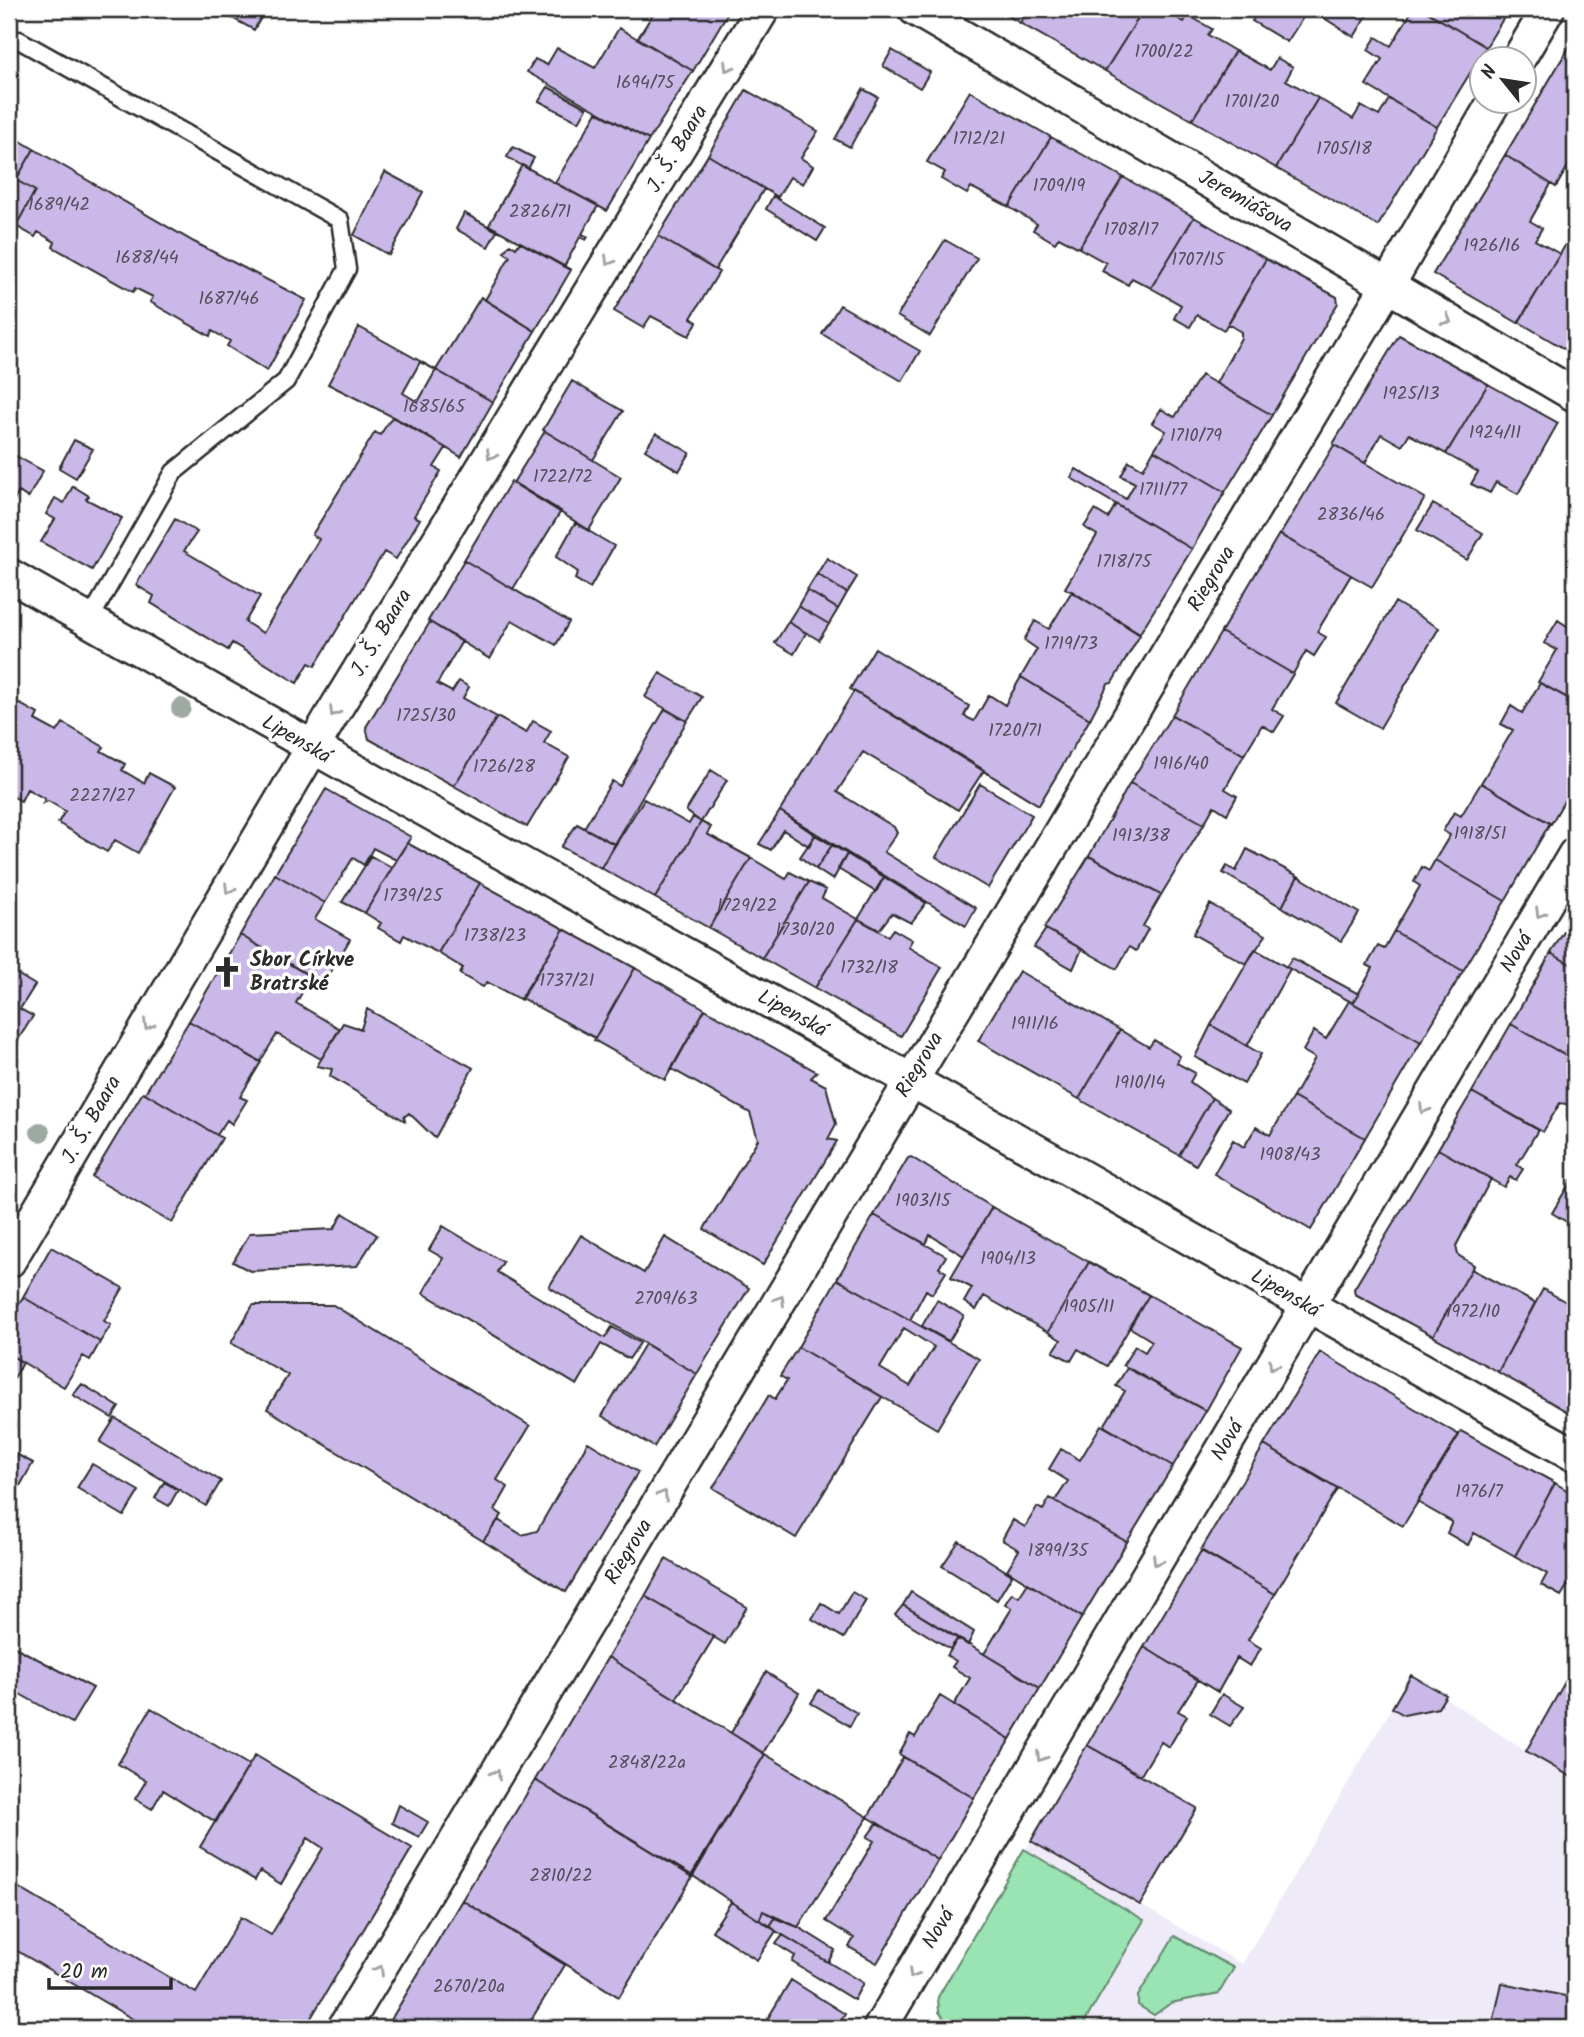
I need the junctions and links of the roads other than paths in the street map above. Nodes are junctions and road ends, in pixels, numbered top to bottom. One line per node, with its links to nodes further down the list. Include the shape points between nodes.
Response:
1 (763, 9): 11 (street, J. Š. Baara, one-way to 11)
2 (915, 9): 7 (street, Jeremiášova)
3 (1548, 9): 5 (street)
4 (19, 40): 10 (lane, via 340,220 347,269 286,381 174,472)
5 (1526, 46)
6 (1486, 116): 7 (street, Riegrova)
7 (1388, 285): 8 (street, Jeremiášova, one-way to 8); 13 (street, Riegrova)
8 (1575, 395)
9 (9, 575): 10 (street, Lipenská)
10 (89, 621): 11 (street, Lipenská)
11 (312, 749): 13 (street, Lipenská); 14 (street, J. Š. Baara, one-way to 14)
12 (1575, 855): 15 (street, Nová, one-way to 15)
13 (911, 1080): 15 (street, Lipenská); 18 (street, Riegrova, one-way to 13)
14 (9, 1261)
15 (1307, 1306): 16 (street, Lipenská); 17 (street, Nová, one-way to 17)
16 (1575, 1455)
17 (888, 2025)
18 (344, 2028)

